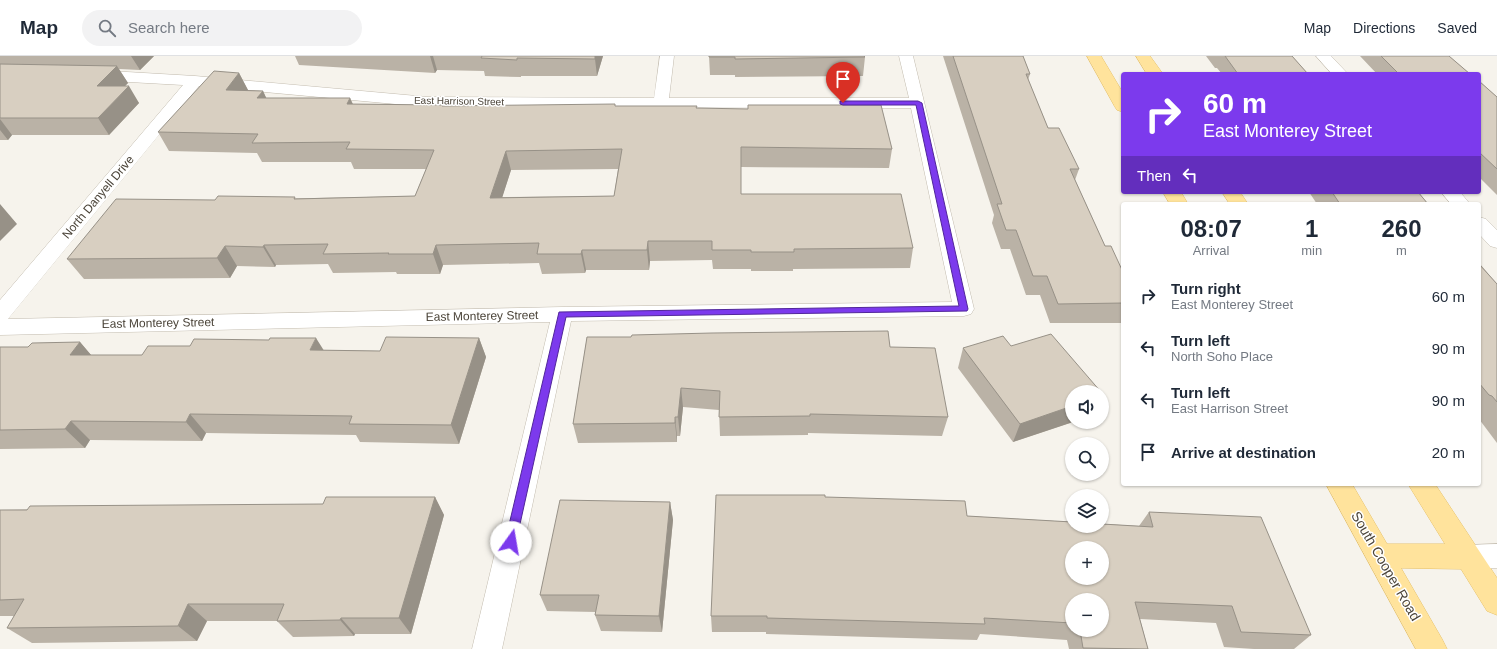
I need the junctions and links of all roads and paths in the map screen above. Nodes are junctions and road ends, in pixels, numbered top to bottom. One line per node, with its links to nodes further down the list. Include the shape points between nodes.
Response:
1 (667, 56): 10 (street)
2 (906, 56): 11 (street)
3 (1094, 56): 12 (main road)
4 (1143, 56): 6 (main road)
5 (1323, 56): 7 (street)
6 (1154, 72)
7 (1338, 72)
8 (75, 75): 9 (street, East Harrison Street)
9 (195, 81): 10 (street, East Harrison Street, via 428,102); 17 (street, North Danyell Drive)
10 (661, 102): 11 (street, East Harrison Street)
11 (918, 103): 18 (street, East Monterey Street, via 964,309)
12 (1121, 103)
13 (1452, 194): 14 (street)
14 (1459, 202)
15 (1481, 225): 16 (street)
16 (1497, 242)
17 (0, 314)
18 (562, 314): 19 (street, East Monterey Street); 26 (street)
19 (0, 327)
20 (1340, 486): 22 (main road, South Cooper Road)
21 (1422, 486): 24 (main road)
22 (1380, 556): 24 (main road); 27 (main road, South Cooper Road)
23 (1497, 556): 24 (street)
24 (1468, 557): 25 (main road)
25 (1497, 602)
26 (487, 649)
27 (1432, 649)

